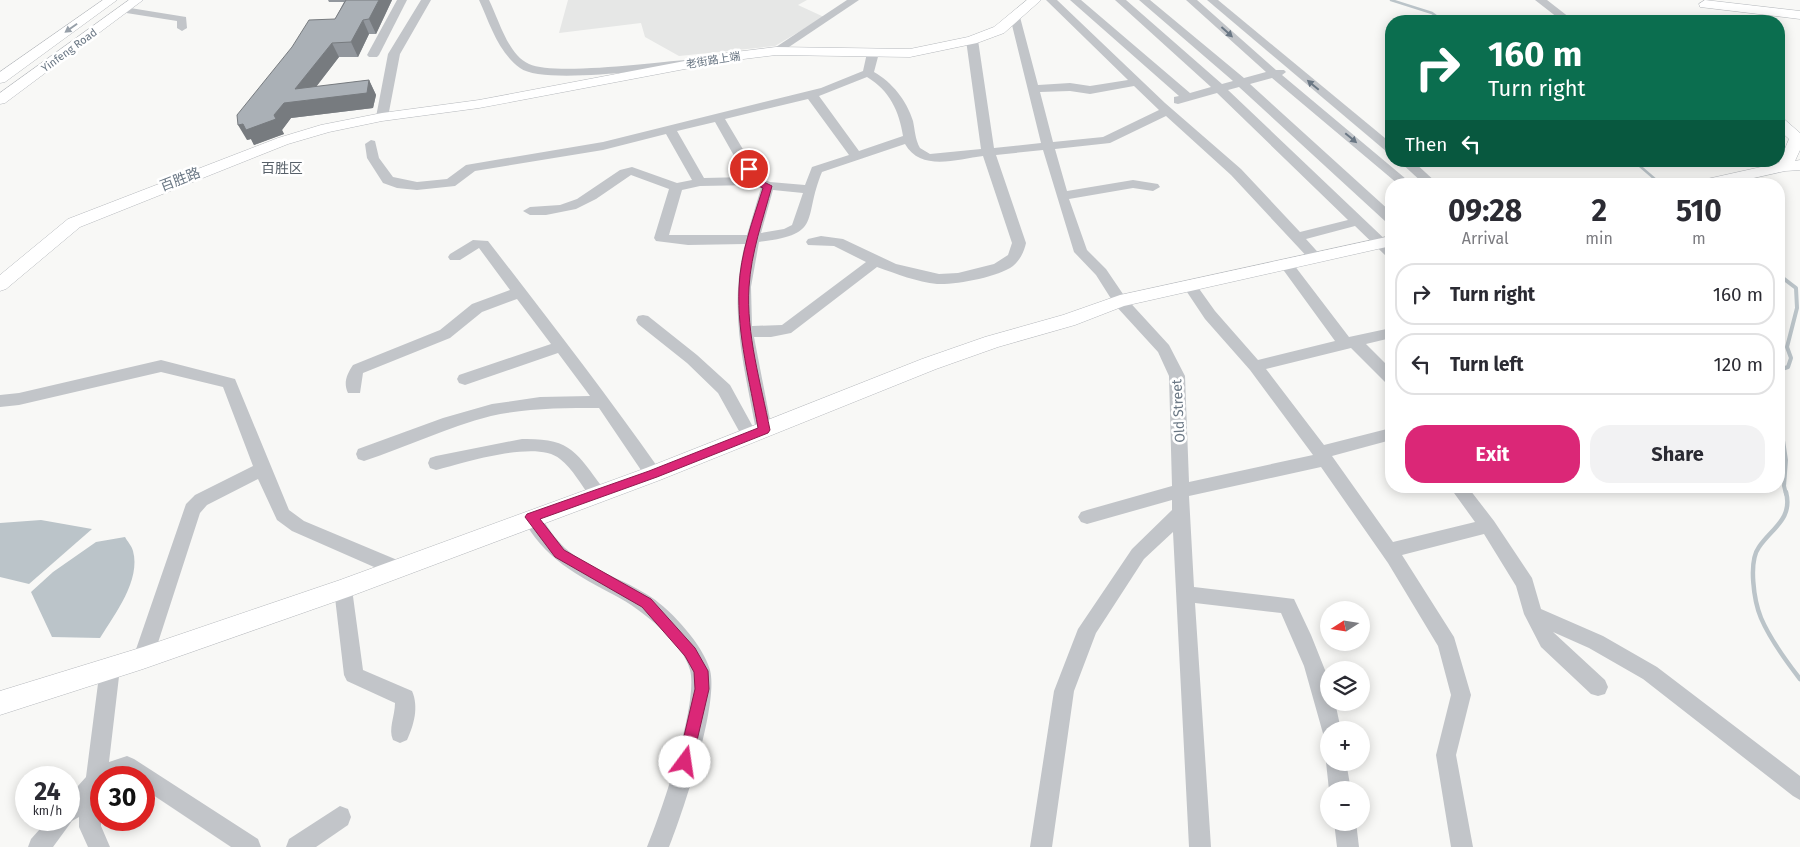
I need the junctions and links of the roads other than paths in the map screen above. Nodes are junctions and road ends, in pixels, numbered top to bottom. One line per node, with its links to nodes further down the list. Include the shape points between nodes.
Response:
1 (111, 0): 32 (main road, Yinfeng Road, one-way to 32)
2 (137, 0): 16 (main road, Yinfeng Road)
3 (402, 0): 26 (street)
4 (426, 0): 25 (street)
5 (484, 0): 28 (street, via 507,50 526,67 571,72)
6 (854, 0): 23 (street)
7 (1052, 0): 33 (street)
8 (1075, 0): 38 (street)
9 (1120, 0): 35 (street)
10 (1144, 0): 34 (street)
11 (1191, 0): 31 (street, one-way to 31)
12 (1212, 0): 29 (street)
13 (1540, 0): 17 (street)
14 (1030, 1): 20 (main road, 老街路上端)
15 (1702, 2): 18 (main road); 19 (main road)
16 (124, 10): 21 (street, via 182,18); 39 (main road, Yinfeng Road)
17 (1561, 15)
18 (1716, 15)
19 (1800, 16)
20 (1015, 17): 22 (main road, 老街路上端, via 999,30); 36 (street, Old Street)
21 (182, 28)
22 (972, 40): 24 (main road, 老街路上端, via 910,53); 50 (street)
23 (776, 52): 24 (main road, 老街路上端); 28 (main road, 老街路上端)
24 (873, 53): 30 (street)
25 (394, 54): 26 (street); 41 (street)
26 (373, 55): 27 (street)
27 (360, 56)
28 (697, 63): 41 (main road, 老街路上端, via 479,104)
29 (1294, 69): 31 (street); 48 (street, one-way to 29)
30 (868, 73): 37 (street, via 846,84); 45 (street, via 876,77 898,101 905,113)
31 (1273, 73): 34 (street); 53 (street, one-way to 53)
32 (0, 79)
33 (1137, 82): 36 (street, via 1090,90 1070,87); 40 (street)
34 (1240, 82): 35 (street); 67 (street)
35 (1219, 88): 38 (street); 68 (street)
36 (1033, 89): 49 (street, Old Street)
37 (811, 94): 42 (street); 51 (street)
38 (1187, 97): 40 (street)
39 (0, 100)
40 (1164, 108): 49 (street, via 1106,140); 69 (street, via 1236,172)
41 (382, 117): 78 (main road, 百胜路, via 326,128 283,141 151,190 74,223)
42 (718, 117): 44 (street); 61 (street)
43 (1785, 127): 46 (main road)
44 (670, 130): 47 (street, via 603,146 471,168 450,183 426,186 397,184 388,180 373,158); 60 (street)
45 (908, 139): 50 (street, via 917,152 928,158); 51 (street)
46 (1799, 140): 52 (main road)
47 (371, 144)
48 (1385, 145)
49 (1048, 147): 50 (street); 65 (street, Old Street)
50 (988, 151): 76 (street, via 1019,243 1018,252 1011,262 995,269 940,279)
51 (856, 156): 64 (street, via 817,170)
52 (1792, 165)
53 (1385, 166)
54 (1386, 167): 57 (street, one-way to 57)
55 (1413, 167): 58 (street)
56 (1783, 167): 59 (main road)
57 (1399, 178)
58 (1425, 178)
59 (1732, 178)
60 (700, 182): 61 (street); 62 (street)
61 (761, 184): 64 (street); 70 (street)
62 (676, 187): 66 (street, via 632,171 570,208); 70 (street, via 661,238)
63 (1153, 187): 65 (street, via 1133,184)
64 (810, 189): 70 (street, via 796,229)
65 (1062, 196): 81 (street, Old Street, via 1082,252 1101,272)
66 (530, 211)
67 (1385, 215)
68 (1360, 221): 69 (street); 72 (street)
69 (1297, 237): 75 (street)
70 (752, 240): 83 (street, via 744,287)
71 (813, 242): 76 (street, via 828,239)
72 (1385, 243)
73 (1385, 247): 75 (main road)
74 (455, 257): 80 (street, via 473,244 483,244)
75 (1317, 259): 77 (main road)
76 (876, 261): 83 (street, via 786,329)
77 (1286, 264): 79 (main road); 85 (street)
78 (0, 284)
79 (1190, 286): 81 (main road); 87 (street, via 1210,315)
80 (520, 292): 86 (street); 90 (street, via 477,308 445,334 358,369 354,376)
81 (1120, 301): 93 (main road, via 930,364); 100 (street, Old Street, via 1164,349 1177,376)
82 (643, 320): 93 (street, via 724,389)
83 (746, 331): 93 (street)
84 (1385, 334): 85 (street)
85 (1349, 342): 87 (street); 88 (street)
86 (560, 346): 89 (street); 92 (street)
87 (1255, 366): 96 (street)
88 (1385, 373)
89 (465, 378)
90 (354, 390)
91 (0, 401): 98 (street, via 161,366 196,374 229,383)
92 (603, 402): 95 (street, via 515,406 478,413); 99 (street)
93 (757, 433): 99 (main road)
94 (1385, 436): 96 (street)
95 (364, 454)
96 (1322, 455): 100 (street); 107 (street)
97 (436, 462): 101 (street, via 516,445 549,446 564,452)
98 (264, 468): 108 (street, via 283,516 298,526); 112 (street, via 200,500 192,509)
99 (653, 474): 101 (main road)
100 (1180, 492): 103 (street, Old Street); 105 (street)
101 (597, 493): 104 (main road)
102 (1462, 493): 106 (street)
103 (1181, 514): 110 (street, Old Street); 134 (street, via 1138,554 1088,629 1064,691)
104 (531, 517): 108 (main road); 133 (street, via 559,553 647,603 690,652 701,671 702,689 682,776)
105 (1087, 517)
106 (1488, 526): 107 (street); 111 (street, via 1525,584)
107 (1389, 551): 137 (street, via 1447,643 1462,695 1446,755)
108 (396, 568): 109 (main road)
109 (343, 589): 112 (main road); 117 (street, via 354,674 405,698 405,716)
110 (1186, 594): 116 (street, via 1288,605 1307,644); 135 (street, Old Street)
111 (1533, 614): 114 (street, via 1548,641); 121 (street, via 1596,642 1650,673)
112 (143, 658): 113 (main road)
113 (110, 668): 115 (main road); 118 (street)
114 (1598, 687)
115 (0, 704)
116 (1330, 721)
117 (400, 733)
118 (98, 766)
119 (155, 784): 131 (street)
120 (90, 788): 122 (street)
121 (1800, 788)
122 (80, 799)
123 (90, 804): 125 (street)
124 (340, 817): 132 (street)
125 (90, 827)
126 (53, 831): 129 (street)
127 (92, 831): 130 (street)
128 (1346, 831): 136 (street)
129 (40, 847)
130 (99, 847)
131 (250, 847)
132 (298, 847)
133 (659, 847)
134 (1041, 847)
135 (1200, 847)
136 (1348, 847)
137 (1462, 847)

